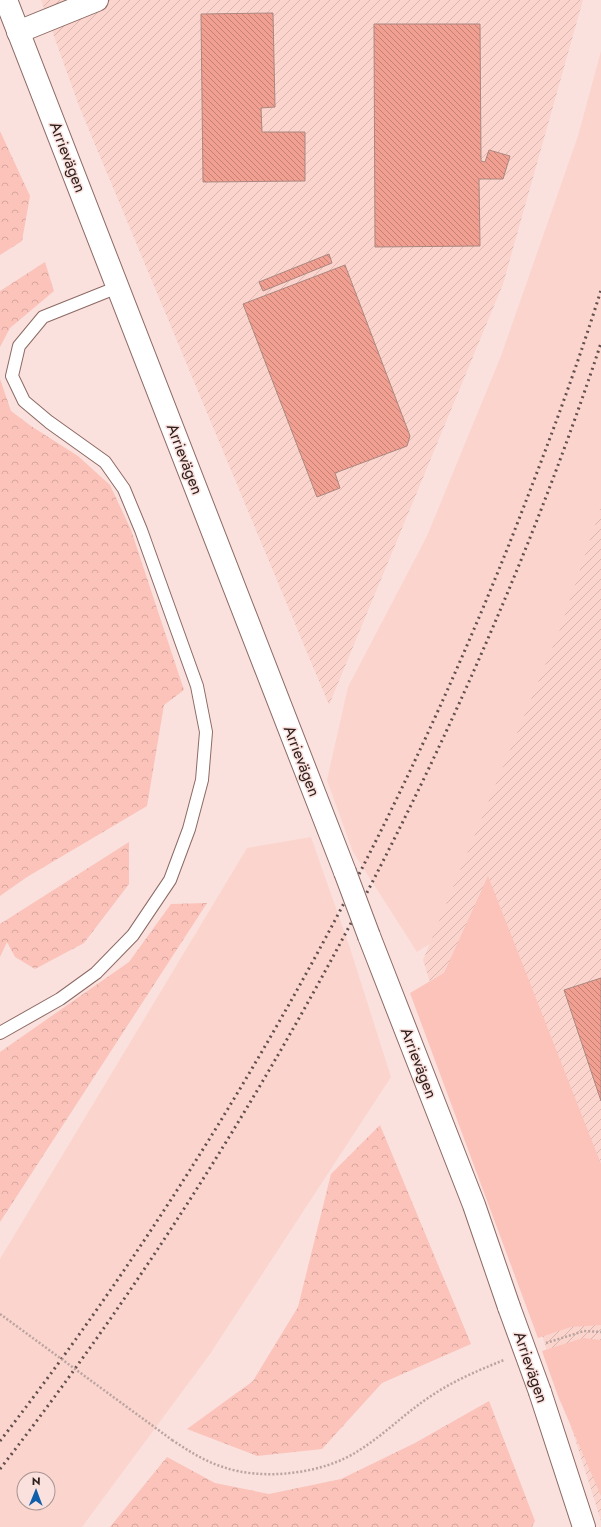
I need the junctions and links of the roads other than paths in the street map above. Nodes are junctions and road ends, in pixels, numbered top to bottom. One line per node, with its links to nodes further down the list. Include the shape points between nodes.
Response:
1 (6, 0): 3 (main road, Arrievägen)
2 (97, 0): 3 (main road)
3 (18, 32): 4 (main road, Arrievägen)
4 (118, 287): 5 (lane, via 43,317 19,346 12,376 24,401 105,462 124,488 197,686 206,732 202,780 189,829 170,880 133,935 96,973 60,999); 6 (main road, Arrievägen, bridge, via 474,1205 540,1392)
5 (0, 1033)
6 (584, 1527)

